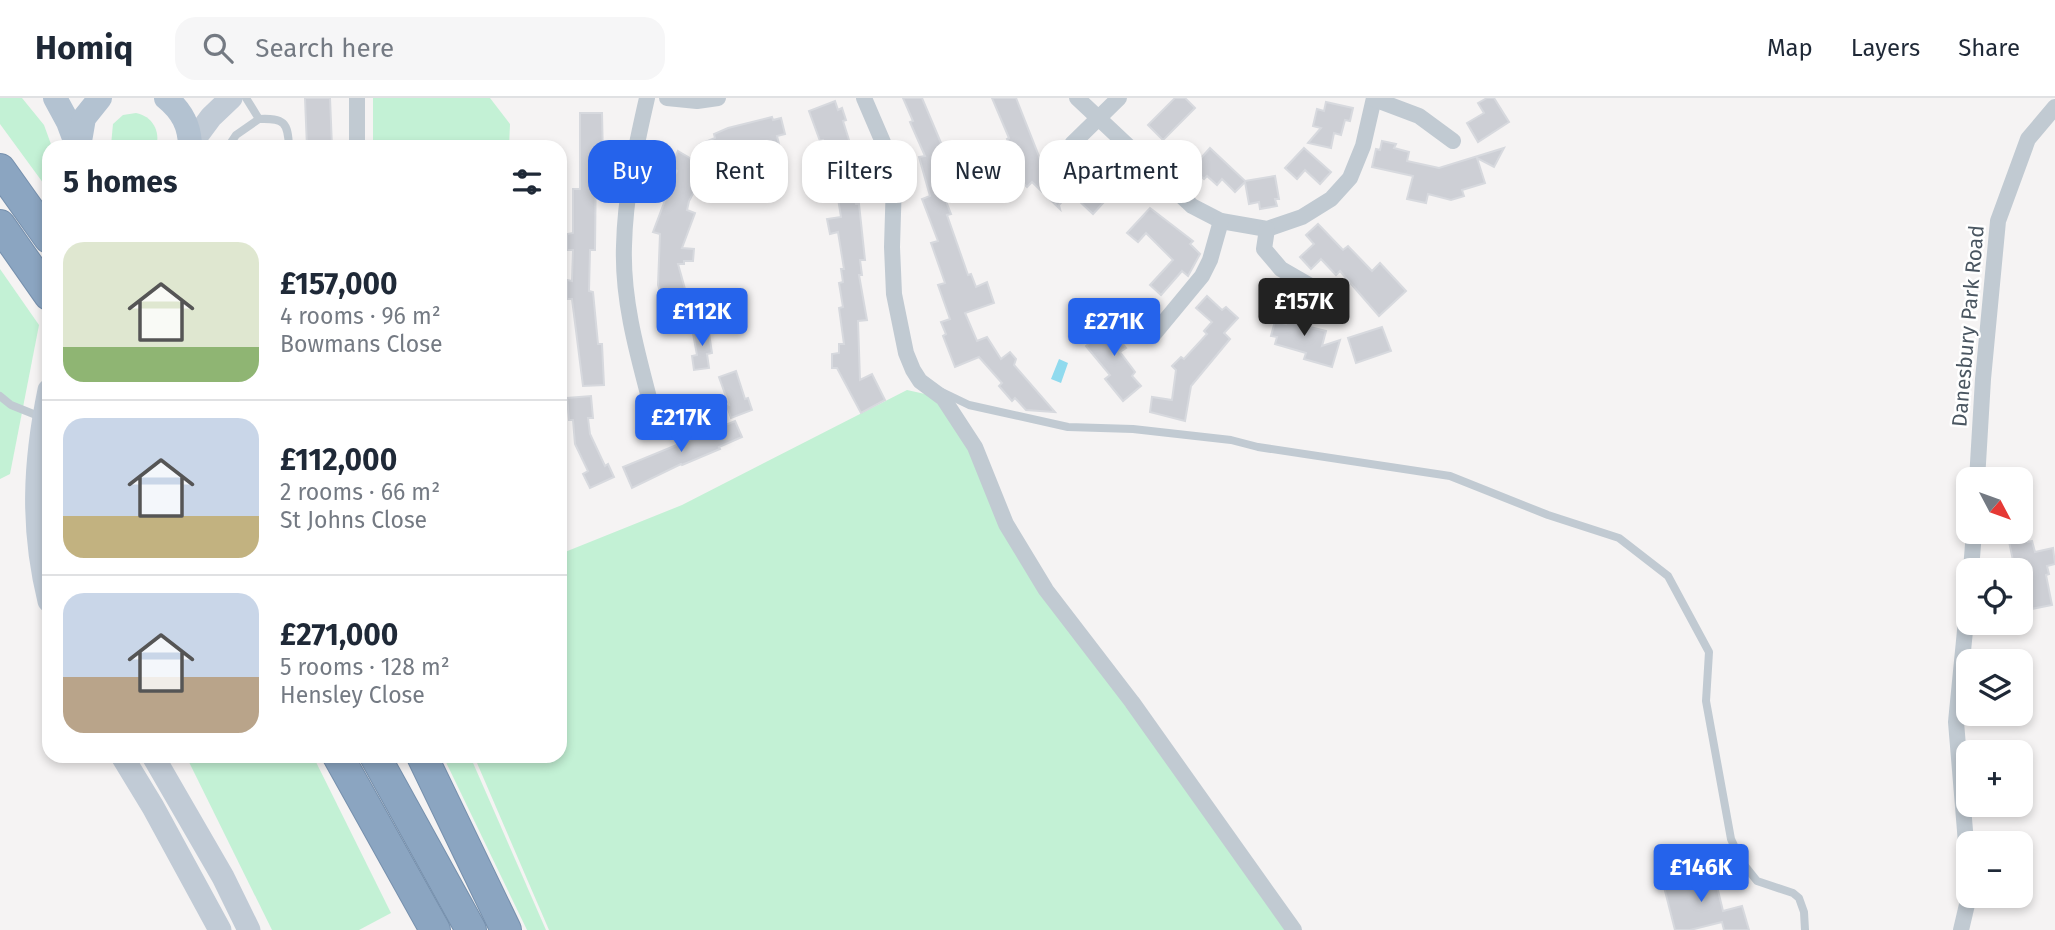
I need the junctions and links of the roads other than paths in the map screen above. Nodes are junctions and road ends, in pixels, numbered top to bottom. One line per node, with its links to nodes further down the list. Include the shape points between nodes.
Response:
1 (55, 98): 17 (main road)
2 (100, 98): 18 (main road, via 84,118)
3 (166, 98): 19 (main road, via 184,118)
4 (231, 98): 20 (main road)
5 (246, 98): 15 (lane)
6 (356, 98): 23 (street)
7 (647, 98): 36 (street, via 627,201 624,248 634,344)
8 (667, 98): 9 (street)
9 (718, 98)
10 (864, 98): 34 (street, via 891,161 894,294 906,354)
11 (1077, 98): 16 (street)
12 (1119, 98): 16 (street)
13 (1374, 99): 25 (street, via 1419,116); 30 (street, via 1350,178 1331,199 1302,217)
14 (2055, 107): 39 (street, Danesbury Park Road, via 2028,139 1998,221)
15 (259, 118): 21 (lane); 22 (lane, via 285,124)
16 (1098, 118): 24 (street); 27 (street, via 1192,206)
17 (75, 140)
18 (79, 140)
19 (190, 140)
20 (195, 140)
21 (233, 140)
22 (289, 140)
23 (357, 140)
24 (1076, 140)
25 (1453, 141)
26 (0, 169): 29 (highway)
27 (1221, 221): 30 (street); 33 (street, via 1202,276)
28 (0, 225): 31 (highway)
29 (42, 228)
30 (1266, 229): 32 (street, via 1264,249 1281,269)
31 (42, 284)
32 (1340, 303)
33 (1154, 334)
34 (920, 381): 54 (street, via 943,398 975,447 1006,524 1046,590); 55 (lane, via 969,405 1068,427 1231,440 1450,476 1619,538 1668,576 1709,652 1706,701 1731,839 1757,881 1799,898)
35 (0, 396): 37 (lane)
36 (652, 409)
37 (42, 417)
38 (42, 451): 40 (main road, via 36,500)
39 (1978, 467)
40 (42, 573)
41 (1965, 635): 47 (street, via 1956,722)
42 (126, 763): 49 (main road)
43 (157, 763): 50 (main road)
44 (342, 763): 51 (highway)
45 (379, 763): 52 (highway)
46 (425, 763): 53 (highway)
47 (1965, 831)
48 (1966, 908): 56 (street)
49 (220, 930)
50 (249, 930)
51 (435, 930)
52 (471, 930)
53 (506, 930)
54 (1294, 930)
55 (1805, 930)
56 (1961, 930)

